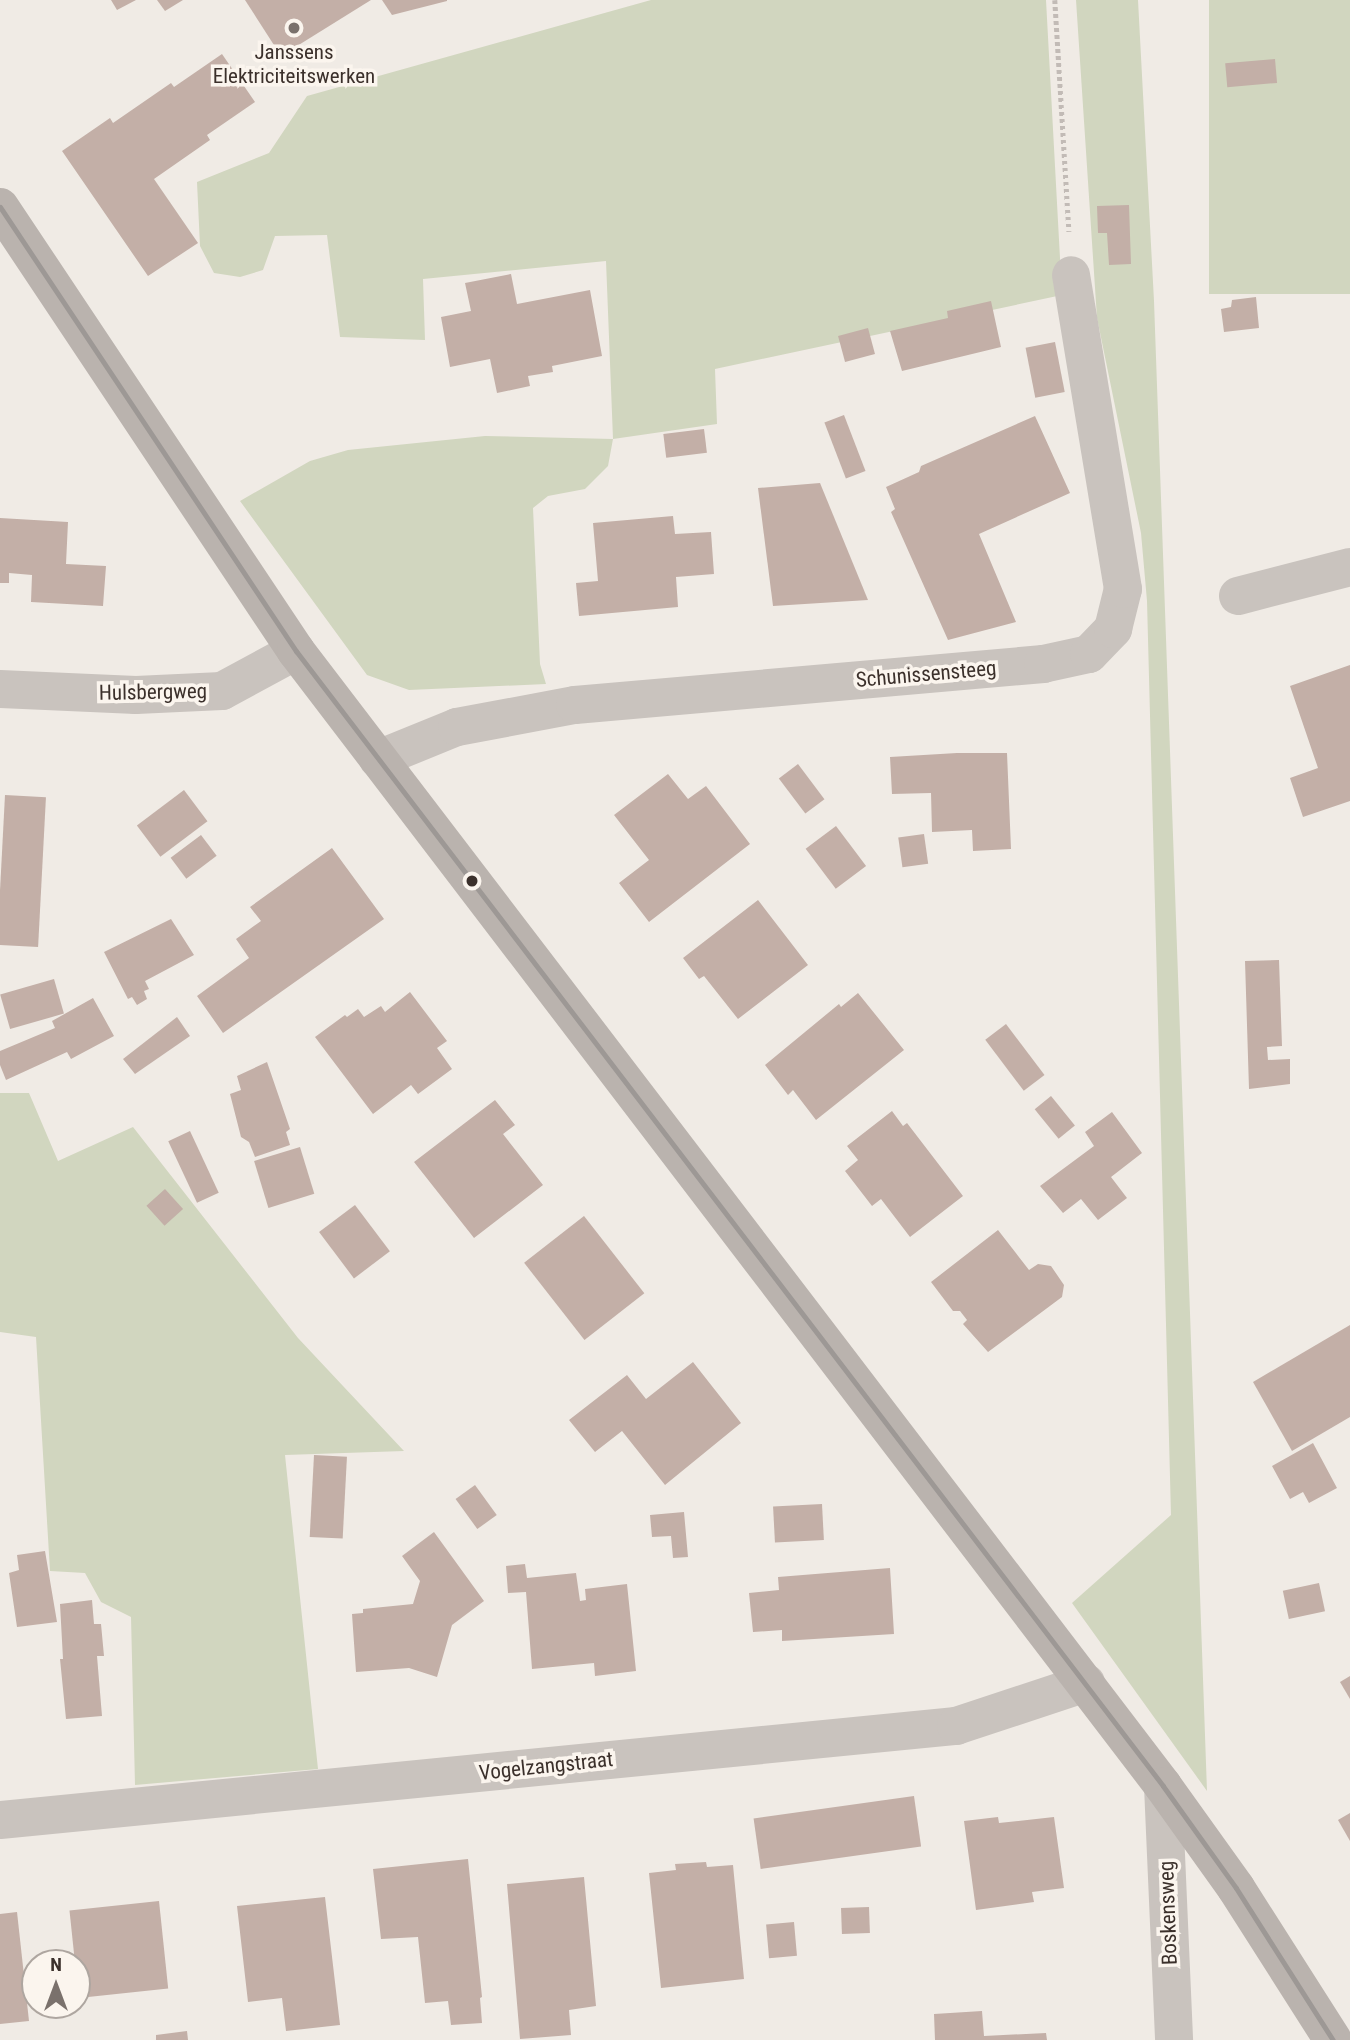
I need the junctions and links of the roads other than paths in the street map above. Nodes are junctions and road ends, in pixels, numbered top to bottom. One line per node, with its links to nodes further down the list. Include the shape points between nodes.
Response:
1 (0, 207): 5 (street)
2 (1071, 275): 7 (street, Schunissensteeg, via 1123,589 1114,629 1088,654 1042,664 575,705 457,727)
3 (1350, 567): 4 (street)
4 (1238, 596)
5 (296, 651): 6 (street, Hulsbergweg, via 222,691 136,695); 7 (street)
6 (0, 689)
7 (378, 759): 8 (street)
8 (1086, 1683): 9 (street); 10 (street, Vogelzangstraat, via 956,1726)
9 (1163, 1786): 11 (street, Boskensweg); 12 (street, via 1236,1888)
10 (0, 1820)
11 (1174, 2040)
12 (1333, 2040)

